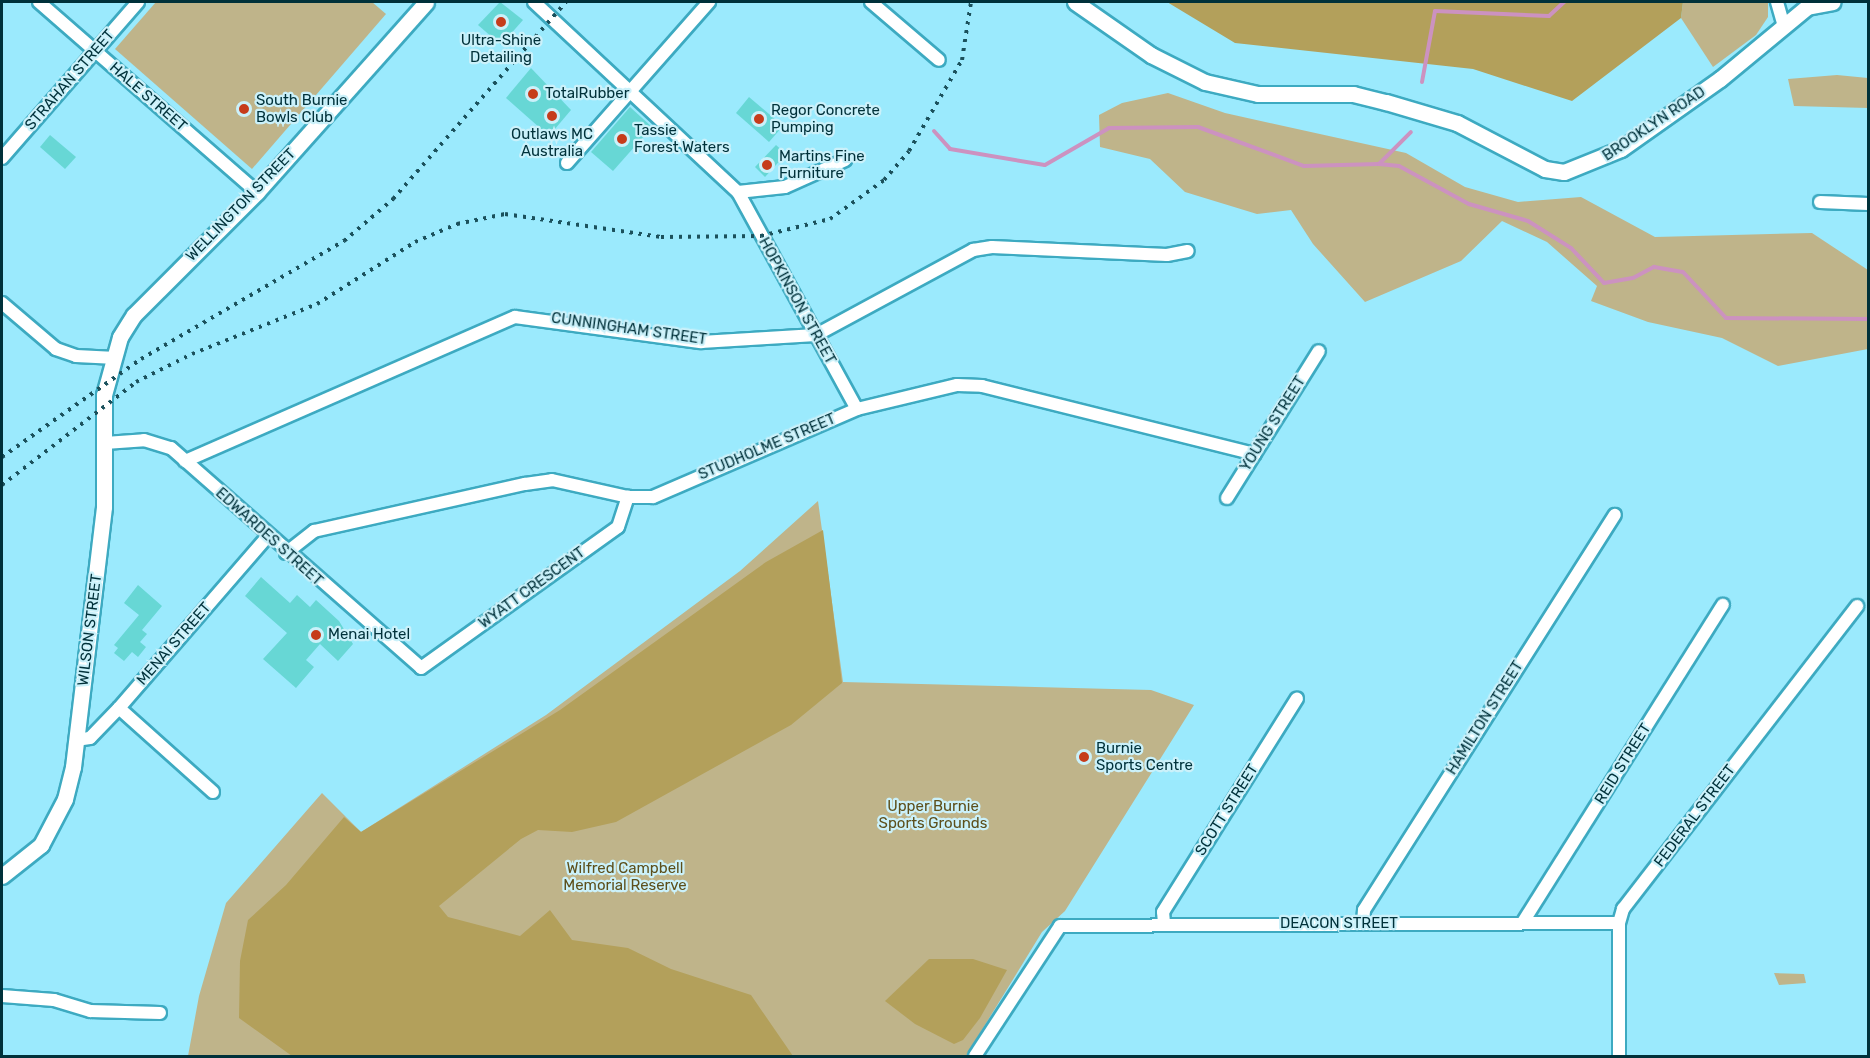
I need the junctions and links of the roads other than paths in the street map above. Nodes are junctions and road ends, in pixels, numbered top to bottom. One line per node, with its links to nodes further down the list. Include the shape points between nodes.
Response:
1 (39, 2): 12 (street, HALE STREET)
2 (138, 2): 12 (street, STRAHAN STREET)
3 (426, 2): 18 (street, WELLINGTON STREET)
4 (534, 2): 14 (street, HOPKINSON STREET)
5 (709, 2): 14 (street)
6 (871, 2): 13 (street)
7 (1076, 2): 11 (street, BROOKLYN ROAD, via 1151,54 1205,82 1258,94 1353,94 1386,102 1457,123 1545,169 1564,172 1621,149 1720,79)
8 (1777, 2): 11 (street)
9 (1833, 2): 10 (street)
10 (1810, 4): 11 (street, BROOKLYN ROAD)
11 (1784, 26)
12 (96, 50): 15 (street, STRAHAN STREET); 18 (street, HALE STREET)
13 (939, 60)
14 (630, 88): 17 (street); 19 (street, HOPKINSON STREET)
15 (2, 159)
16 (845, 160): 19 (street, via 785,187)
17 (567, 163)
18 (257, 192): 26 (street, WELLINGTON STREET, via 134,315)
19 (738, 192): 24 (street, HOPKINSON STREET)
20 (1820, 202): 21 (street)
21 (1869, 204)
22 (1188, 252): 24 (street, CUNNINGHAM STREET, via 1167,255 992,247 973,250)
23 (2, 303): 26 (street, via 56,349 76,356)
24 (816, 335): 27 (street, HOPKINSON STREET); 30 (street, CUNNINGHAM STREET, via 701,342 515,317)
25 (1319, 351): 29 (street, YOUNG STREET)
26 (111, 358): 28 (street, WILSON STREET, via 104,395)
27 (857, 409): 29 (street, STUDHOLME STREET, via 921,391 982,386); 31 (street, STUDHOLME STREET, via 653,497)
28 (105, 443): 30 (street, EDWARDES STREET, via 157,441); 41 (street, WILSON STREET, via 100,545)
29 (1255, 454): 32 (street, YOUNG STREET)
30 (185, 461): 34 (street, EDWARDES STREET)
31 (628, 497): 35 (street, STUDHOLME STREET, via 552,480 525,484 314,531); 38 (street, WYATT CRESCENT, via 618,527)
32 (1227, 498)
33 (1615, 515): 47 (street, HAMILTON STREET, via 1364,910)
34 (267, 537): 35 (street, EDWARDES STREET); 40 (street, MENAI STREET)
35 (286, 553): 38 (street, EDWARDES STREET)
36 (1723, 605): 44 (street, REID STREET)
37 (1857, 606): 45 (street, FEDERAL STREET, via 1623,909)
38 (421, 668)
39 (1297, 698): 46 (street, SCOTT STREET, via 1163,912)
40 (119, 708): 41 (street, MENAI STREET, via 90,738); 42 (street)
41 (76, 740): 43 (street, WILSON STREET, via 65,799 54,824 40,845)
42 (213, 792)
43 (2, 876)
44 (1523, 922): 45 (street, DEACON STREET); 47 (street, DEACON STREET)
45 (1619, 922): 51 (street, FEDERAL STREET)
46 (1164, 923): 47 (street, DEACON STREET); 50 (street, DEACON STREET, via 1060,926)
47 (1363, 924)
48 (2, 996): 49 (street, via 54,1000 90,1011)
49 (160, 1013)
50 (975, 1056)
51 (1619, 1056)

